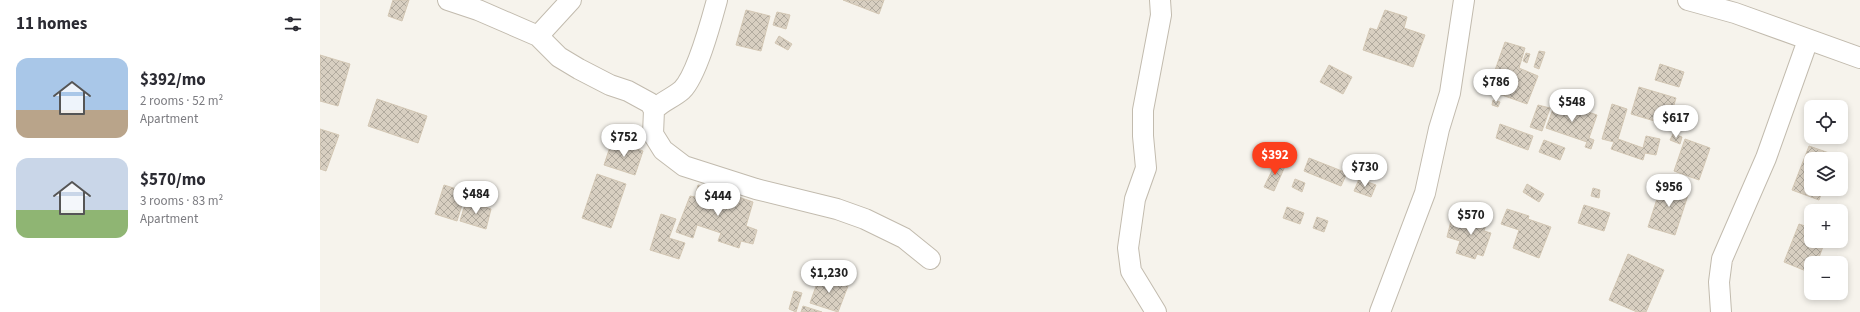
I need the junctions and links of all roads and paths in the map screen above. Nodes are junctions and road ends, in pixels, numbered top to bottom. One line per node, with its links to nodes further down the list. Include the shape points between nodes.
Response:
1 (448, 0): 7 (street)
2 (571, 0): 7 (street)
3 (717, 0): 10 (street, via 711,24 690,79 676,95 659,104)
4 (1160, 0): 12 (street, via 1161,15 1144,110 1146,168 1134,199 1128,248 1131,271)
5 (1464, 0): 13 (street, via 1450,93 1425,192)
6 (1688, 0): 8 (street, via 1735,13)
7 (538, 36): 10 (street, via 559,57 610,86 628,91 650,102)
8 (1808, 40): 9 (street); 14 (street, via 1766,158 1722,259 1719,282)
9 (1860, 58)
10 (654, 110): 11 (street, via 652,134 663,150 684,166 866,219 904,238)
11 (930, 259)
12 (1156, 312)
13 (1380, 312)
14 (1721, 312)

